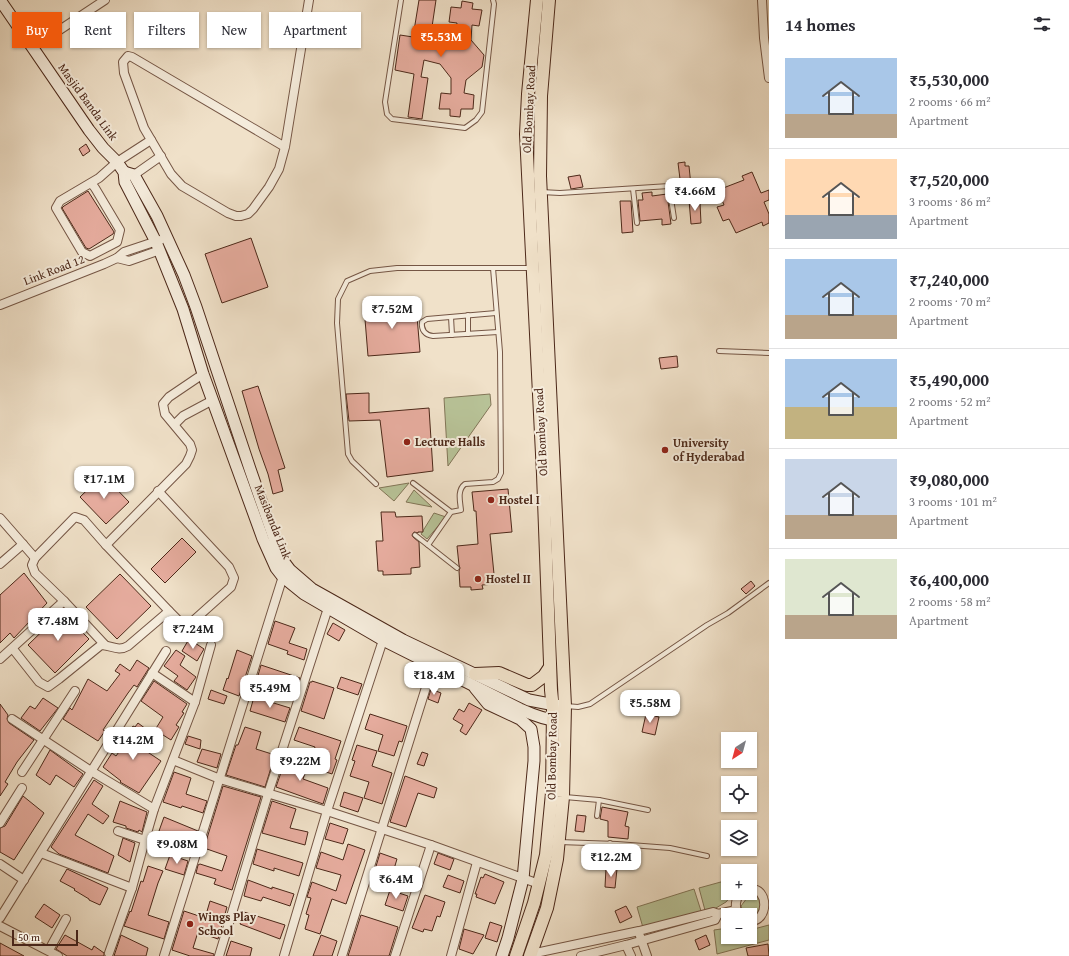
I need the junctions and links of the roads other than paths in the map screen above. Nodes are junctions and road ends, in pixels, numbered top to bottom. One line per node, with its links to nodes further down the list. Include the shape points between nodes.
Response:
1 (0, 0): 9 (main road, Masjid Banda Link)
2 (105, 0): 10 (street)
3 (309, 0): 14 (street)
4 (401, 0): 5 (lane, via 385,102 387,114 392,119 464,128 482,112)
5 (493, 0)
6 (537, 0): 27 (main road, Old Bombay Road, via 526,134)
7 (550, 0): 20 (main road, Old Bombay Road, via 541,96)
8 (762, 0): 12 (street)
9 (12, 17)
10 (62, 28)
11 (34, 48): 16 (main road, Masjid Banda Link, via 89,130)
12 (769, 78)
13 (152, 140): 14 (street, via 144,128 124,73 123,62 128,56); 15 (street); 16 (street)
14 (284, 147): 15 (street, via 279,169 270,187 254,209 241,216 228,213 182,186 171,174)
15 (161, 156): 17 (street)
16 (117, 162): 17 (main road, Masjid Banda Link); 18 (street)
17 (129, 173): 21 (main road, Masjid Banda Link, via 125,182); 24 (main road)
18 (91, 183): 18 (street, via 60,202 56,208 82,252 90,256 117,242 120,230)
19 (633, 189): 20 (lane); 22 (lane, via 669,186); 23 (lane)
20 (541, 192): 71 (main road, Old Bombay Road)
21 (135, 201): 25 (main road, Masibanda Link)
22 (674, 218)
23 (637, 223)
24 (168, 237): 25 (street, Link Road 12); 45 (main road, via 196,307)
25 (158, 246): 28 (street, Link Road 12, via 129,261 117,258); 37 (main road, Masibanda Link, via 183,309)
26 (493, 268): 27 (lane); 29 (lane); 41 (lane, via 397,268 370,271 347,281 338,299 337,323 348,454)
27 (534, 268): 65 (main road, Old Bombay Road)
28 (0, 305)
29 (496, 313): 30 (lane); 32 (lane)
30 (468, 315): 31 (lane); 33 (lane)
31 (451, 317): 34 (lane); 34 (lane, via 427,319 422,322 422,326 428,335)
32 (498, 332): 33 (lane); 43 (lane, via 500,473 498,479 493,482 465,484 459,490 461,510)
33 (468, 334): 34 (lane)
34 (452, 335)
35 (719, 351): 36 (lane)
36 (769, 353)
37 (203, 374): 38 (main road, Masibanda Link); 39 (street, via 163,404 165,414)
38 (213, 400): 39 (street, via 183,416); 45 (main road, Masibanda Link)
39 (175, 424): 42 (street, via 192,450 186,464)
40 (413, 483): 43 (lane)
41 (376, 484)
42 (158, 491): 48 (street); 57 (street, via 229,567 234,578 231,587 193,621 186,624)
43 (451, 512): 49 (lane)
44 (0, 518): 47 (street)
45 (264, 525): 53 (main road, Masibanda Link, via 263,539 276,568)
46 (415, 535): 49 (lane)
47 (23, 544): 50 (street); 51 (street)
48 (106, 545): 50 (street, via 84,520 75,517); 57 (street)
49 (428, 545): 52 (lane)
50 (35, 558): 55 (street, via 32,565 35,573)
51 (0, 564)
52 (457, 568)
53 (285, 572): 56 (main road, Masibanda Link, via 304,594); 67 (main road); 78 (street)
54 (769, 583): 71 (lane, via 590,704 578,707)
55 (64, 601): 59 (street); 61 (street)
56 (328, 608): 58 (main road, Masibanda Link); 80 (street)
57 (169, 611): 59 (street, via 123,649)
58 (384, 640): 64 (main road, Masibanda Link); 85 (street)
59 (105, 645): 61 (street, via 101,645 48,686 40,682)
60 (211, 645): 69 (street)
61 (13, 648): 63 (street)
62 (166, 651): 66 (street)
63 (0, 659)
64 (433, 665): 67 (main road, Masibanda Link); 88 (street)
65 (550, 667): 67 (main road, via 544,676 532,685 499,673); 70 (main road, Old Bombay Road)
66 (152, 673): 69 (street); 76 (street)
67 (474, 679): 70 (main road, via 529,700); 73 (main road, Masibanda Link, via 520,709); 99 (main road, via 488,704 520,720 531,729 534,760)
68 (75, 691): 74 (street)
69 (195, 702): 75 (street)
70 (553, 705): 71 (main road); 73 (main road, Old Bombay Road)
71 (565, 706): 73 (main road, Old Bombay Road)
72 (12, 719): 74 (street)
73 (558, 721): 81 (main road, Old Bombay Road); 101 (main road, Old Bombay Road, via 550,821)
74 (43, 740): 76 (street); 77 (street)
75 (173, 760): 78 (street); 83 (street)
76 (91, 771): 83 (street); 94 (street)
77 (22, 772)
78 (220, 779): 80 (street); 117 (street)
79 (22, 788): 87 (street)
80 (268, 794): 85 (street); 118 (street)
81 (563, 797): 82 (lane); 91 (main road, Old Bombay Road)
82 (599, 800): 84 (lane); 86 (lane)
83 (154, 809): 90 (street)
84 (648, 810)
85 (327, 811): 88 (street); 119 (street)
86 (597, 816)
87 (0, 823)
88 (382, 829): 93 (street); 120 (street)
89 (118, 831): 90 (street)
90 (145, 840): 102 (street)
91 (559, 842): 92 (lane); 115 (main road, Old Bombay Road, via 549,901)
92 (610, 843): 95 (lane, via 670,848); 96 (lane)
93 (431, 845): 97 (street); 121 (street)
94 (41, 853): 100 (street); 102 (street)
95 (707, 856)
96 (610, 857)
97 (477, 862): 99 (street); 122 (street)
98 (0, 864): 100 (street)
99 (523, 878): 101 (street); 123 (main road)
100 (24, 880): 106 (street)
101 (539, 884): 124 (main road, Old Bombay Road)
102 (132, 888): 114 (street)
103 (757, 890): 108 (street, via 763,892 768,908 763,917)
104 (718, 914): 105 (street); 110 (street, via 713,912); 111 (street, via 716,920)
105 (721, 914)
106 (0, 918)
107 (66, 919): 113 (street)
108 (757, 920)
109 (0, 926): 113 (street)
110 (639, 931): 111 (street); 115 (street)
111 (641, 941): 112 (street); 127 (street)
112 (626, 945): 125 (street); 126 (street)
113 (49, 950): 116 (street)
114 (109, 953)
115 (531, 955)
116 (58, 956)
117 (164, 956)
118 (219, 956)
119 (284, 956)
120 (342, 956)
121 (395, 956)
122 (451, 956)
123 (502, 956)
124 (516, 956)
125 (581, 956)
126 (631, 956)
127 (647, 956)

